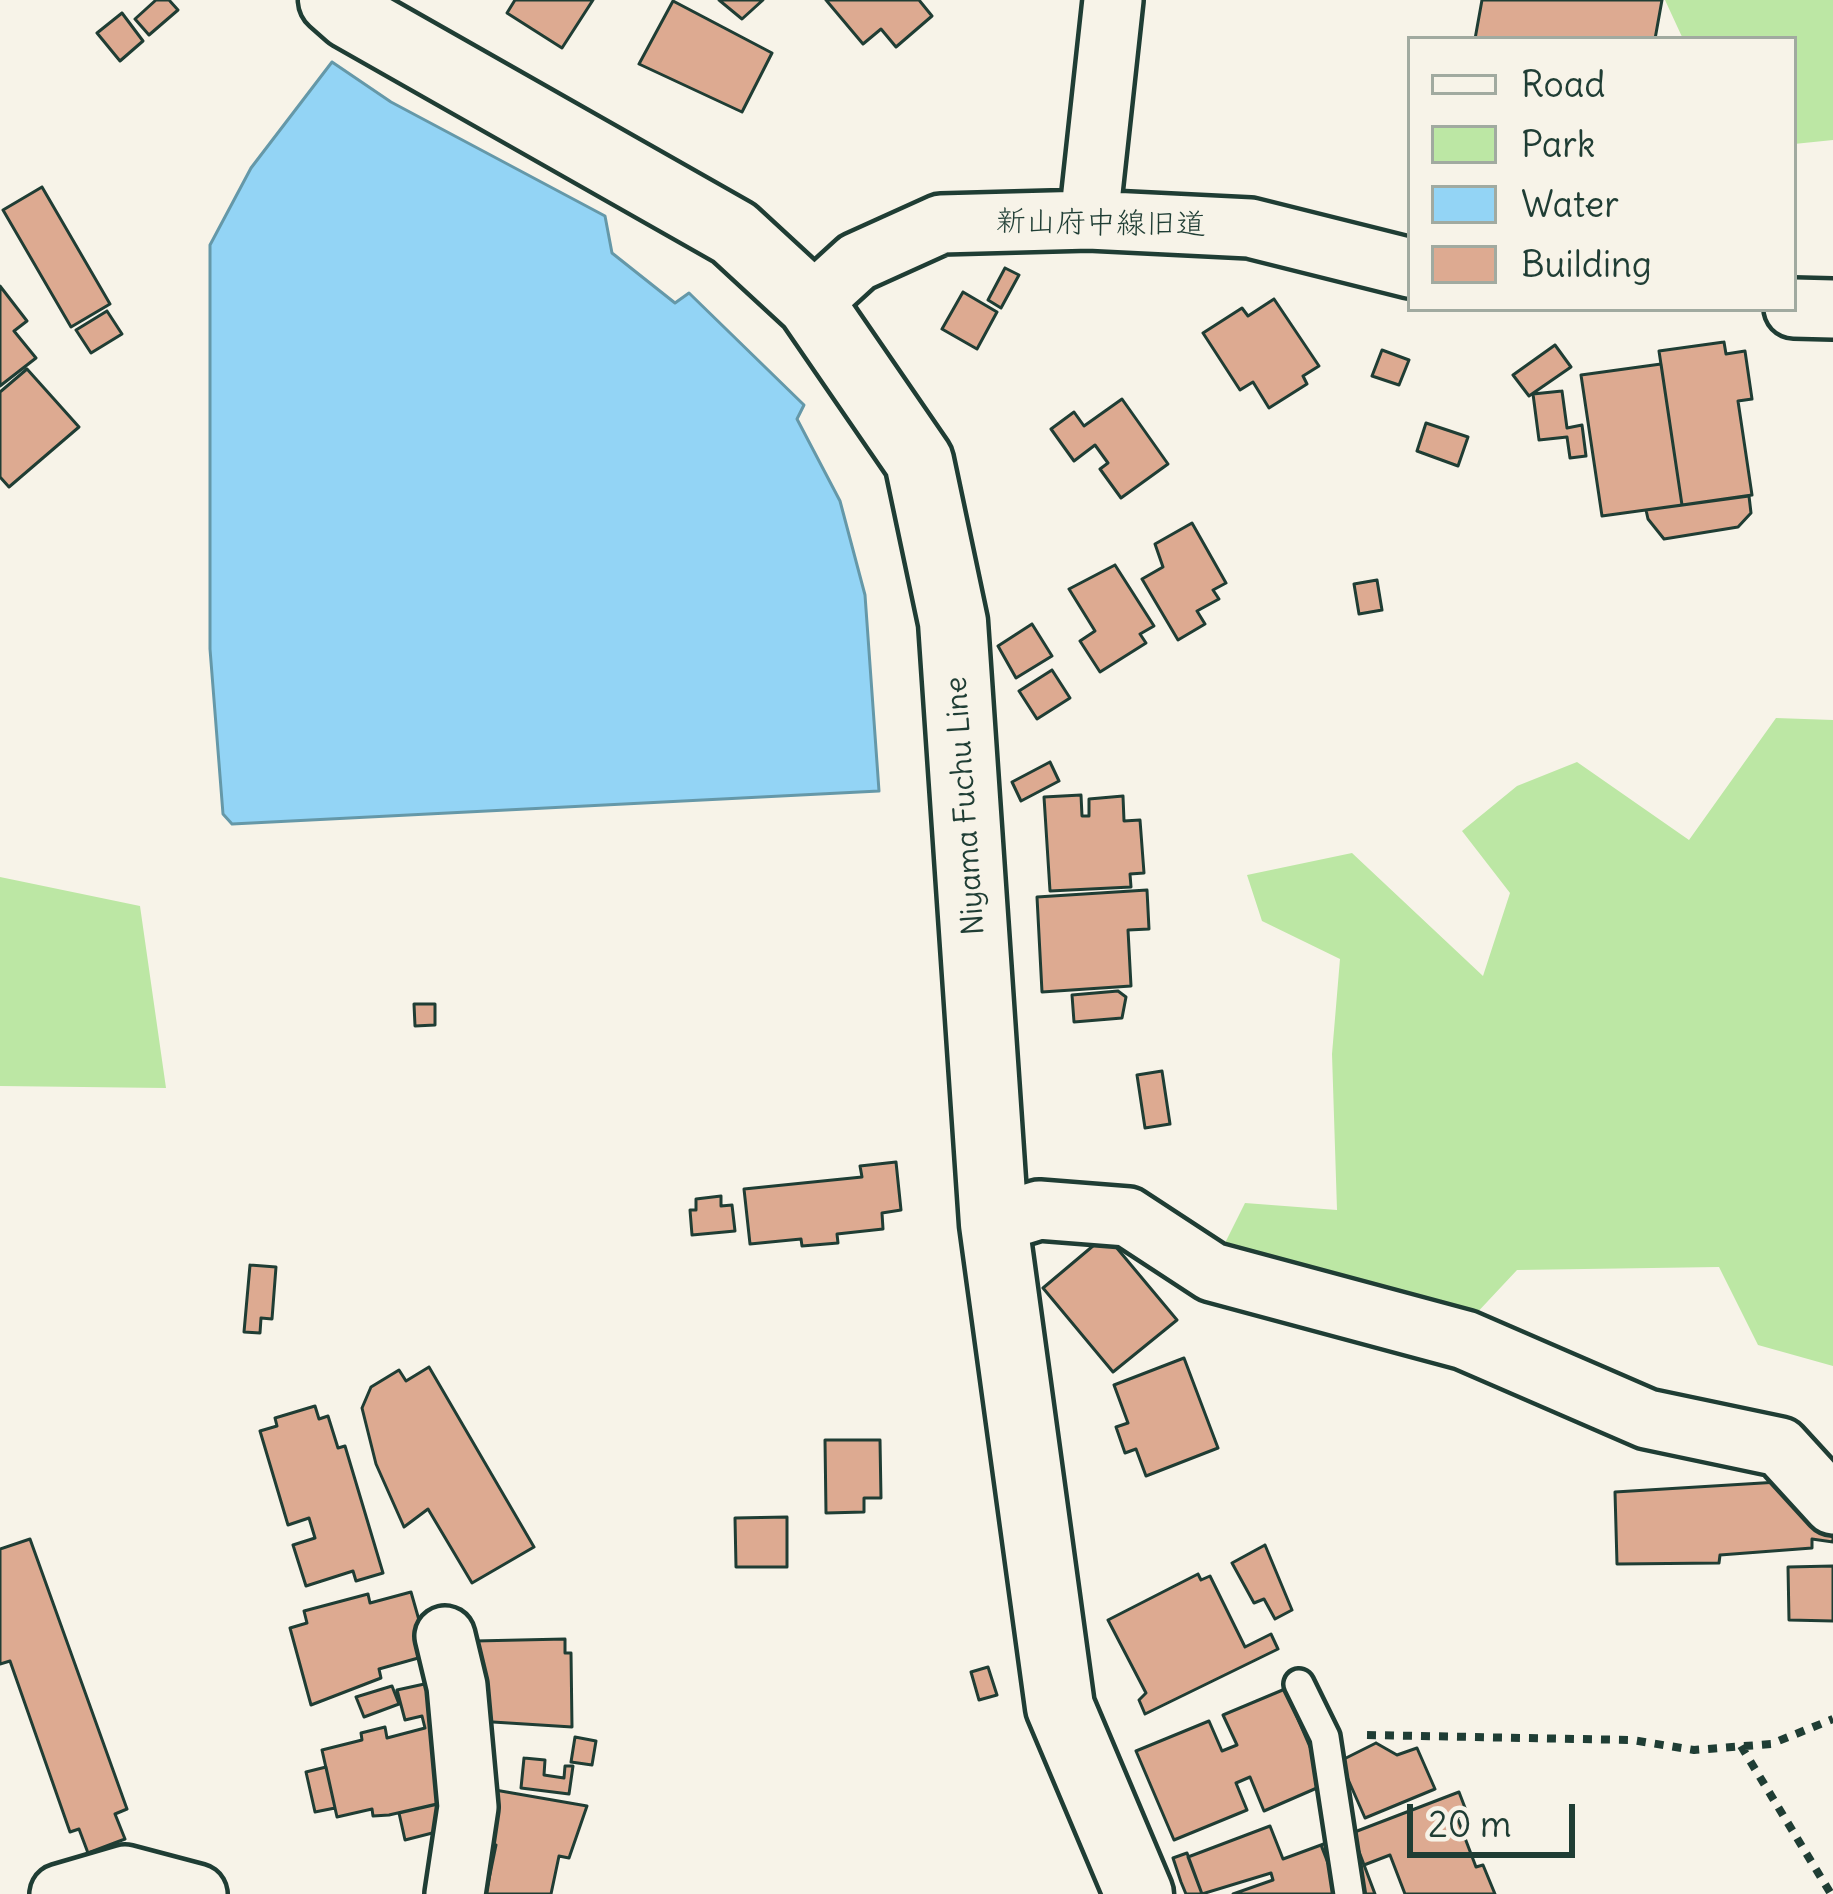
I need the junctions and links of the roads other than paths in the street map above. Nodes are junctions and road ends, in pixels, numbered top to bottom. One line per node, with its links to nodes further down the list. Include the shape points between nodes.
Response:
1 (333, 0): 5 (main road, Niyama Fuchu Line, via 734,232)
2 (1113, 0): 3 (street)
3 (1089, 220): 4 (street, 新山府中線旧道, via 1250,227); 5 (street, 新山府中線旧道, via 941,224 857,262)
4 (1407, 267)
5 (811, 304): 8 (main road, Niyama Fuchu Line, via 919,461 953,622)
6 (1797, 308): 7 (street)
7 (1833, 308)
8 (994, 1224): 9 (street, via 1039,1210 1128,1217 1212,1272 1465,1340 1647,1419 1780,1447); 15 (main road, Niyama Fuchu Line, via 1060,1707)
9 (1833, 1504)
10 (445, 1636): 14 (street, via 468,1807)
11 (1299, 1684): 16 (lane, via 1325,1737)
12 (60, 1894): 13 (street, via 124,1874)
13 (196, 1894)
14 (455, 1894)
15 (1139, 1894)
16 (1349, 1894)

